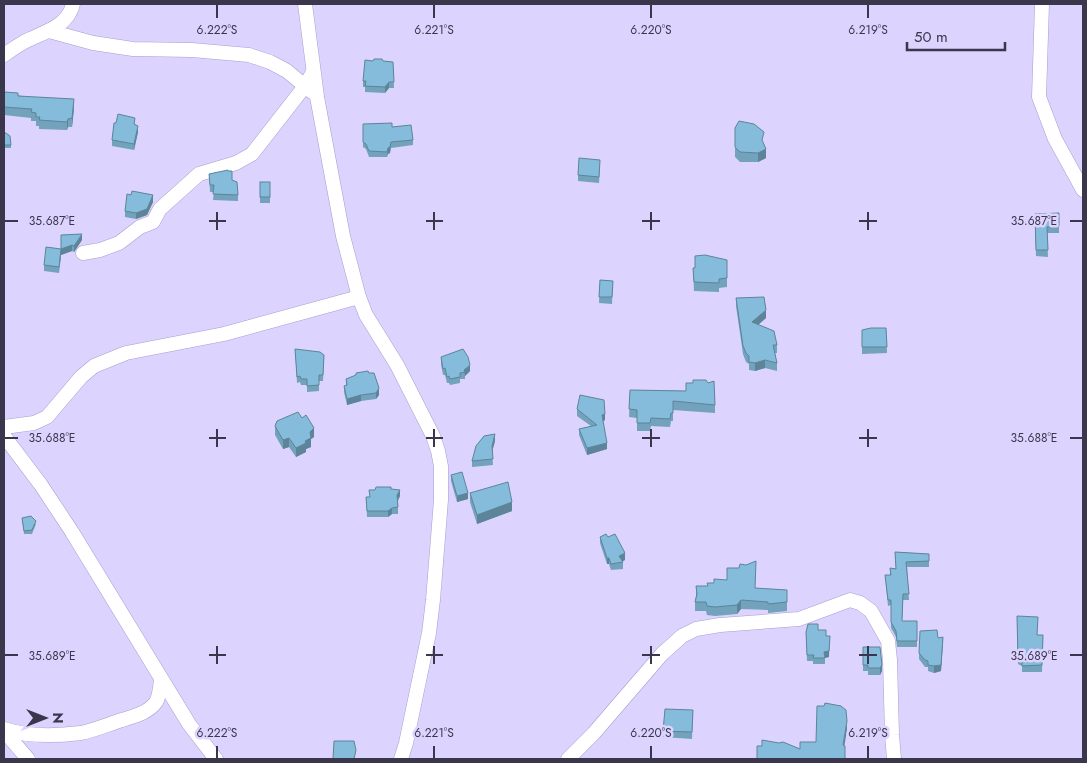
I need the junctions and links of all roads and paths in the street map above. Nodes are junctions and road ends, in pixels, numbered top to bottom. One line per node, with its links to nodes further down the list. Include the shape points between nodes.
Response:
1 (73, 4): 4 (street, via 71,13)
2 (305, 4): 6 (street)
3 (1042, 4): 9 (street, via 1039,97 1055,139)
4 (49, 31): 5 (street); 7 (street, via 93,43 133,49 249,54 287,71)
5 (4, 55)
6 (313, 72): 7 (street); 8 (street)
7 (305, 86): 8 (street); 10 (street, via 252,154 236,163 199,174 160,209 153,222 140,227 119,243)
8 (317, 97): 11 (street, via 343,236)
9 (1083, 190)
10 (83, 253)
11 (359, 297): 12 (street, via 224,334 126,353 94,366 47,417 34,423); 18 (street, via 427,423 441,466 429,633)
12 (4, 427)
13 (4, 436): 14 (street, via 72,532)
14 (161, 679): 15 (street, via 156,702 138,715 82,732 27,734); 17 (street)
15 (4, 730): 16 (street)
16 (28, 759)
17 (216, 759)
18 (401, 759)
19 (568, 759): 20 (street, via 682,636 712,626 799,619 850,600 871,611 888,642)
20 (894, 759)

